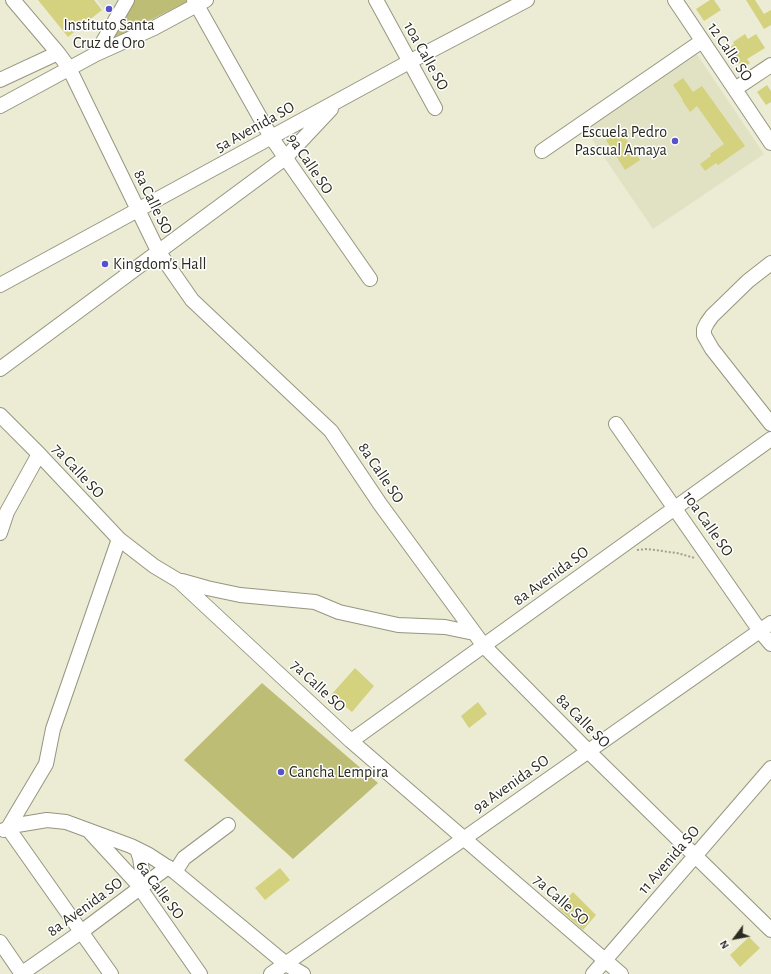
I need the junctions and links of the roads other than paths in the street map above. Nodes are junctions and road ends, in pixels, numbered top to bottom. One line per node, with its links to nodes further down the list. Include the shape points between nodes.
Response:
1 (13, 0): 8 (street, 8a Calle SO)
2 (127, 0): 9 (street)
3 (376, 0): 10 (street, 10a Calle SO)
4 (526, 0): 10 (street, 5a Avenida SO)
5 (675, 0): 7 (street, 12 Calle SO)
6 (199, 2): 9 (street, via 154,28); 18 (street, 9a Calle SO)
7 (702, 42): 14 (street, 12 Calle SO); 20 (street)
8 (58, 53): 12 (street, 8a Calle SO); 13 (street)
9 (96, 54): 12 (street)
10 (409, 62): 15 (street, 5a Avenida SO); 17 (street, 10a Calle SO)
11 (771, 65): 14 (street)
12 (69, 68): 16 (street); 22 (street, 8a Calle SO)
13 (0, 80)
14 (735, 89): 19 (street, 12 Calle SO)
15 (339, 100): 18 (street, 5a Avenida SO); 21 (street)
16 (0, 106)
17 (435, 108)
18 (271, 137): 21 (street, 9a Calle SO); 22 (street, 5a Avenida SO)
19 (771, 143)
20 (542, 151)
21 (285, 158): 23 (street); 25 (street, 9a Calle SO)
22 (137, 210): 23 (street, 8a Calle SO); 26 (street, 5a Avenida SO)
23 (158, 251): 27 (street); 38 (street, 8a Calle SO, via 192,300 331,431 380,504)
24 (771, 263): 30 (street, via 712,316 704,330 704,335 712,348)
25 (370, 279)
26 (0, 285)
27 (0, 369)
28 (0, 415): 32 (street, 7a Calle SO)
29 (616, 424): 33 (street, 10a Calle SO)
30 (771, 424)
31 (771, 439): 33 (street, 8a Avenida SO)
32 (39, 454): 34 (street, via 6,512); 35 (street, 7a Calle SO)
33 (676, 508): 37 (street, 10a Calle SO, via 714,563); 40 (street, 8a Avenida SO)
34 (0, 533)
35 (119, 539): 36 (street, 7a Calle SO, via 154,566); 46 (street, via 53,729 46,764)
36 (179, 580): 38 (street, via 240,595 314,602 339,612 398,625 445,627); 41 (street, 7a Calle SO)
37 (766, 627): 39 (street, 10a Calle SO); 42 (street, 9a Avenida SO)
38 (474, 633): 40 (street, 8a Calle SO)
39 (771, 644)
40 (484, 646): 41 (street, 8a Avenida SO); 42 (street, 8a Calle SO)
41 (351, 741): 47 (street, 7a Calle SO)
42 (588, 750): 47 (street, 9a Avenida SO); 49 (street, 8a Calle SO)
43 (771, 768): 49 (street, 11 Avenida SO)
44 (228, 825): 50 (street, 8a Avenida SO)
45 (88, 829): 46 (street, via 66,822 47,820); 48 (street); 51 (street, 6a Calle SO)
46 (4, 830): 53 (street)
47 (463, 839): 55 (street, 7a Calle SO); 56 (street, 9a Avenida SO)
48 (137, 849): 50 (street); 51 (street, via 142,871)
49 (696, 856): 52 (street, 8a Calle SO); 55 (street, 11 Avenida SO)
50 (171, 870): 51 (street, 8a Avenida SO); 56 (street)
51 (139, 888): 53 (street, 8a Avenida SO); 59 (street, 6a Calle SO)
52 (771, 930)
53 (81, 932): 57 (street, 8a Avenida SO); 58 (street)
54 (0, 942): 57 (street)
55 (604, 960): 61 (street, 11 Avenida SO); 62 (street, 7a Calle SO)
56 (282, 969): 60 (street)
57 (22, 974)
58 (112, 974)
59 (200, 974)
60 (303, 974)
61 (593, 974)
62 (621, 974)

